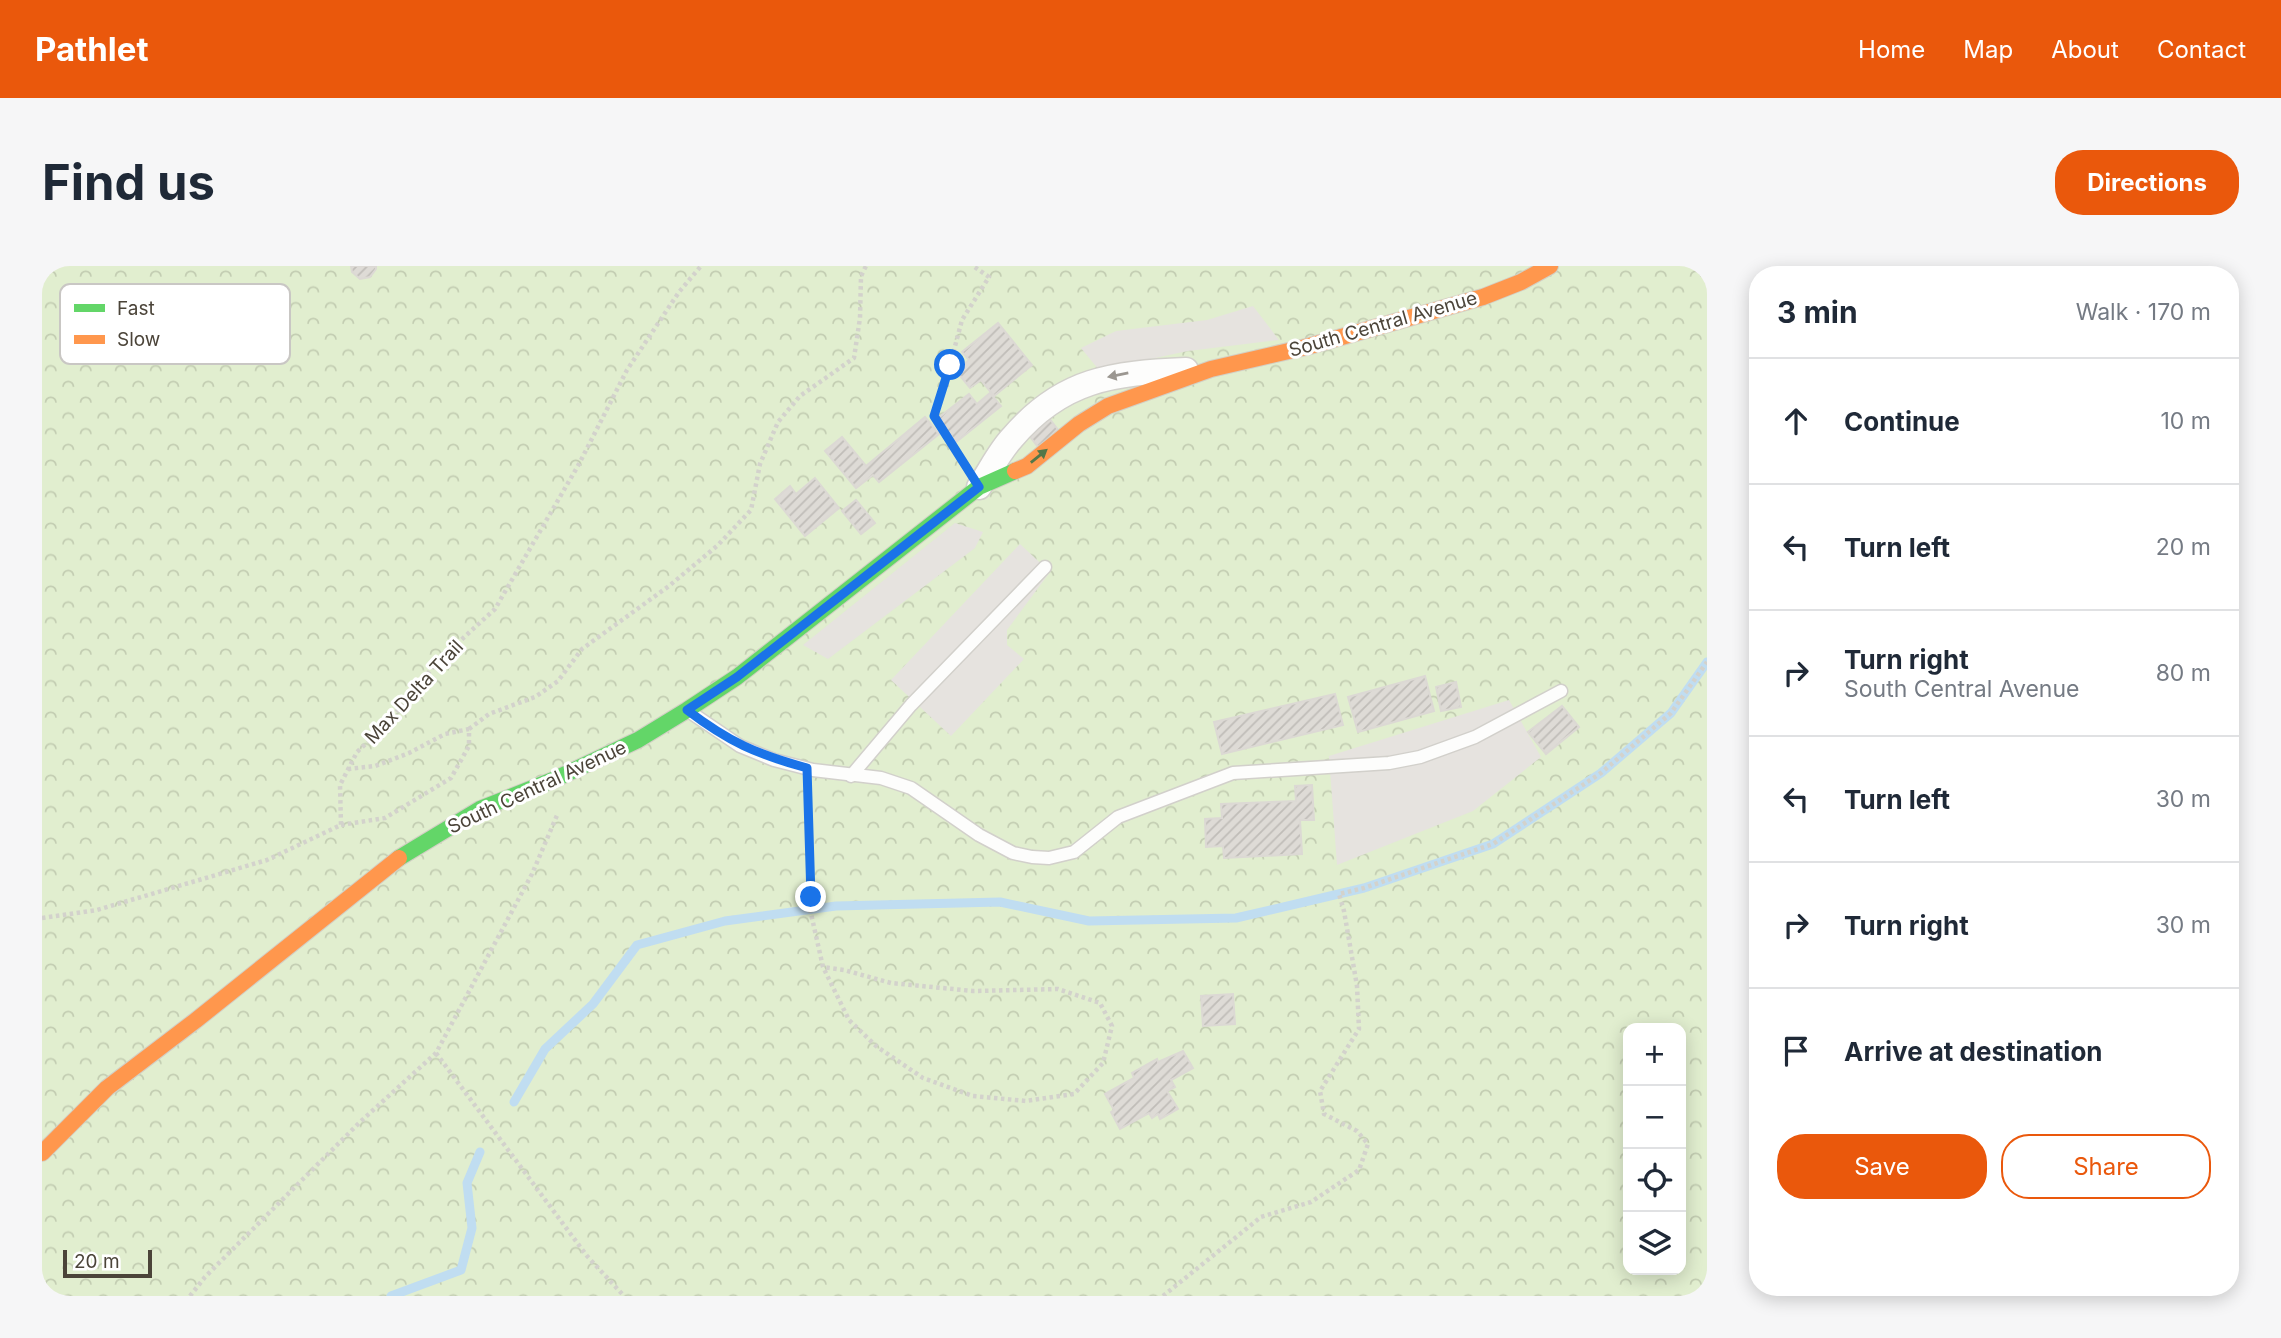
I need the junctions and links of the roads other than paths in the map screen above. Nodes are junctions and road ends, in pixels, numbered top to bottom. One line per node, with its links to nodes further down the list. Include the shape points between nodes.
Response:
1 (1550, 266): 2 (street, South Central Avenue, via 1508,287 1438,311)
2 (1211, 369): 3 (street, South Central Avenue, one-way to 2, via 1027,466 1108,406); 3 (street, South Central Avenue, one-way to 3, via 1116,375 1052,399 1012,438)
3 (979, 487): 6 (street, South Central Avenue, via 737,677)
4 (1045, 567): 7 (lane, via 912,705)
5 (1561, 691): 7 (lane, via 1475,737 1420,757 1233,773 1118,817 1074,852 1059,857 1013,853 912,788 881,778)
6 (687, 710): 7 (lane, via 740,746 774,760); 8 (street, South Central Avenue, via 638,740 480,809 406,852 107,1088)
7 (851, 776)
8 (42, 1153)

